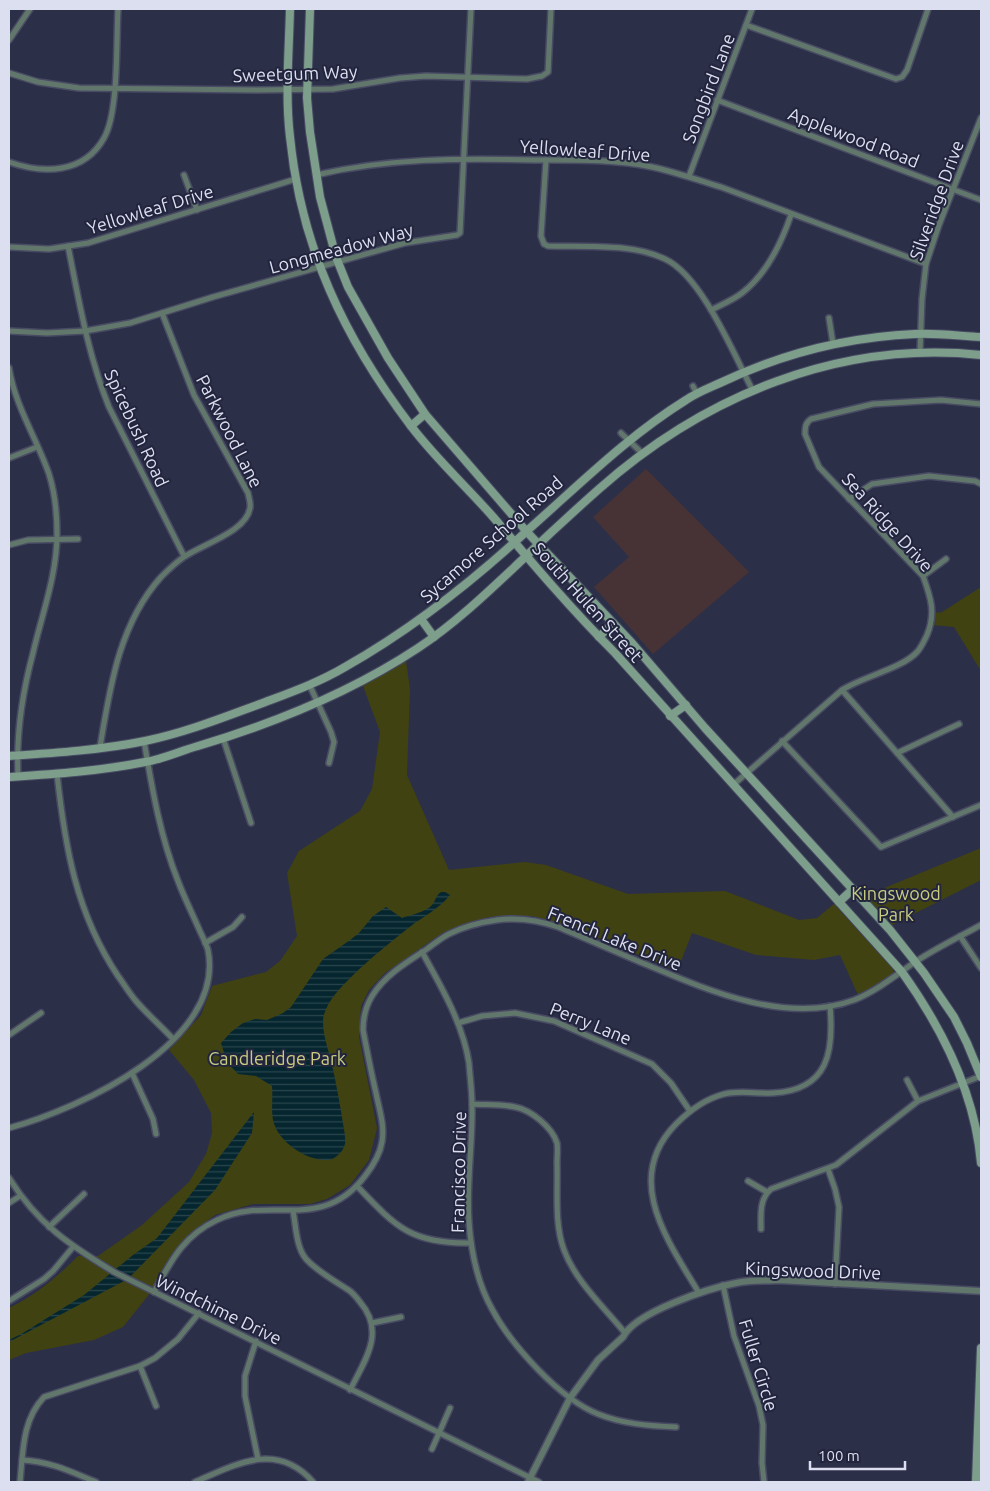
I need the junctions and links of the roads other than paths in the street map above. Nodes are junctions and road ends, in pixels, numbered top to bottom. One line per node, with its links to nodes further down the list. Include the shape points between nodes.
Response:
1 (30, 9): 10 (street)
2 (118, 9): 13 (street)
3 (290, 9): 15 (main road, South Hulen Street)
4 (310, 9): 14 (main road, South Hulen Street)
5 (471, 9): 12 (street, Longmeadow Way)
6 (551, 9): 12 (street, Sweetgum Way, via 550,58 546,74 528,79)
7 (752, 9): 9 (street, Songbird Lane)
8 (928, 9): 9 (street, via 907,70 896,79)
9 (746, 25): 16 (street, Songbird Lane)
10 (9, 40)
11 (9, 73): 13 (street, Sweetgum Way, via 38,82 79,88)
12 (468, 77): 14 (street, Sweetgum Way, via 400,78 348,88); 18 (street, Longmeadow Way)
13 (114, 88): 15 (street, Sweetgum Way); 20 (street, via 105,137 88,156 60,170)
14 (307, 90): 15 (street, Sweetgum Way); 21 (main road, South Hulen Street)
15 (288, 91): 24 (main road, South Hulen Street)
16 (717, 100): 23 (street, Songbird Lane); 25 (street, Applewood Road)
17 (981, 118): 25 (street, Silveridge Drive)
18 (465, 159): 19 (street, Yellowleaf Drive); 21 (street, Yellowleaf Drive, via 392,162); 31 (street, Longmeadow Way, via 460,233 405,243)
19 (546, 160): 23 (street, Yellowleaf Drive, via 651,167); 34 (street, via 541,236 544,244 618,247 666,259 685,273)
20 (9, 162)
21 (316, 175): 31 (main road, South Hulen Street)
22 (184, 176): 27 (street)
23 (689, 176): 28 (street, Yellowleaf Drive)
24 (296, 179): 27 (street, Yellowleaf Drive); 33 (main road, South Hulen Street)
25 (954, 189): 26 (street, Applewood Road); 32 (street, Silveridge Drive)
26 (981, 200)
27 (197, 210): 29 (street, Yellowleaf Drive, via 124,233)
28 (791, 215): 32 (street, Yellowleaf Drive); 34 (street, via 786,231 761,275 740,295)
29 (68, 246): 30 (street, Yellowleaf Drive); 38 (street, Spicebush Road)
30 (9, 247)
31 (338, 262): 33 (street, Longmeadow Way); 50 (main road, South Hulen Street, via 374,336)
32 (926, 264): 39 (street, Silveridge Drive)
33 (320, 267): 35 (street, Longmeadow Way); 51 (main road, South Hulen Street, via 357,347)
34 (711, 310): 45 (street)
35 (162, 313): 38 (street, Longmeadow Way); 65 (street, Parkwood Lane, via 194,395 250,502 245,520 237,528)
36 (828, 318): 41 (street)
37 (9, 331): 38 (street, Longmeadow Way)
38 (85, 331): 65 (street, Spicebush Road, via 109,407)
39 (920, 334): 40 (main road, Sycamore School Road); 41 (main road, Sycamore School Road); 42 (street, Silveridge Drive)
40 (981, 337)
41 (833, 344): 45 (main road, Sycamore School Road)
42 (920, 352): 43 (main road, Sycamore School Road); 47 (main road, Sycamore School Road, via 881,355 829,365 787,376)
43 (981, 355)
44 (9, 368): 54 (street, via 17,399)
45 (743, 372): 47 (street); 48 (main road, Sycamore School Road)
46 (693, 386): 48 (street)
47 (753, 391): 55 (main road, Sycamore School Road, via 701,416)
48 (697, 394): 53 (main road, Sycamore School Road)
49 (981, 404): 58 (street, Sea Ridge Drive, via 941,400 873,404 811,419 806,424 805,434 819,467)
50 (426, 414): 51 (main road); 59 (main road, South Hulen Street)
51 (411, 426): 62 (main road, South Hulen Street)
52 (621, 433): 53 (street)
53 (629, 440): 55 (street); 59 (main road, Sycamore School Road)
54 (37, 447): 56 (street); 60 (street, via 54,491)
55 (643, 454): 64 (main road, Sycamore School Road, via 599,489)
56 (9, 458)
57 (981, 484): 58 (street, via 930,476 872,484)
58 (849, 499): 68 (street, Sea Ridge Drive)
59 (527, 532): 62 (main road, Sycamore School Road); 64 (main road, South Hulen Street)
60 (57, 539): 61 (street); 63 (street, via 28,540); 84 (street, via 50,588 23,696)
61 (78, 539)
62 (514, 542): 66 (main road, South Hulen Street); 69 (main road, Sycamore School Road)
63 (9, 545)
64 (539, 545): 66 (main road, Sycamore School Road); 70 (main road, South Hulen Street)
65 (184, 556): 82 (street, Parkwood Lane, via 161,577 136,612 113,674)
66 (526, 556): 71 (main road, Sycamore School Road); 72 (main road, South Hulen Street)
67 (946, 559): 68 (street)
68 (923, 576): 74 (street, Sea Ridge Drive, via 932,599 932,621 924,642 916,653 896,666 853,682)
69 (421, 618): 71 (main road); 73 (main road, Sycamore School Road, via 346,667)
70 (614, 623): 72 (main road); 76 (main road, South Hulen Street)
71 (434, 637): 75 (main road, Sycamore School Road, via 363,681)
72 (599, 638): 77 (main road, South Hulen Street)
73 (310, 686): 75 (street); 80 (main road, Sycamore School Road, via 180,732)
74 (842, 690): 81 (street, Sea Ridge Drive); 83 (street)
75 (318, 702): 79 (main road, Sycamore School Road, via 278,720); 86 (street, via 334,742)
76 (686, 705): 77 (main road); 87 (main road, South Hulen Street)
77 (670, 716): 91 (main road, South Hulen Street)
78 (959, 724): 83 (street)
79 (223, 738): 85 (main road, Sycamore School Road); 94 (street)
80 (144, 741): 82 (main road, Sycamore School Road); 85 (street)
81 (782, 741): 87 (street, Sea Ridge Drive); 93 (street, via 881,847)
82 (100, 747): 84 (main road, Sycamore School Road)
83 (897, 753): 93 (street)
84 (13, 756): 89 (street)
85 (148, 762): 88 (main road, Sycamore School Road); 100 (street, via 164,844)
86 (329, 763)
87 (747, 772): 91 (street, Sea Ridge Drive); 95 (main road, South Hulen Street)
88 (58, 774): 89 (main road, Sycamore School Road); 109 (street, via 62,822 71,868 92,930 135,1000)
89 (18, 776): 90 (main road, Sycamore School Road)
90 (9, 777)
91 (733, 785): 96 (main road, South Hulen Street)
92 (981, 805): 93 (street)
93 (953, 817)
94 (251, 823)
95 (853, 889): 96 (main road); 102 (main road, South Hulen Street)
96 (838, 902): 104 (main road, South Hulen Street)
97 (242, 917): 100 (street, via 233,927)
98 (981, 925): 99 (street, French Lake Drive)
99 (960, 936): 102 (street, French Lake Drive); 103 (street)
100 (205, 943): 109 (street, via 208,982 198,1008)
101 (422, 952): 105 (street, French Lake Drive, via 449,934 474,925 510,919 540,921 739,1000 806,1008); 107 (street, Francisco Drive); 123 (street, French Lake Drive, via 382,983 372,996 363,1020 382,1123 382,1142 372,1165)
102 (915, 962): 104 (street, French Lake Drive); 111 (main road, South Hulen Street, via 954,1017)
103 (981, 968)
104 (902, 972): 105 (street, French Lake Drive, via 855,999); 113 (main road, South Hulen Street, via 953,1056)
105 (830, 1006): 116 (street, via 830,1053 826,1064 810,1082 787,1092 723,1094)
106 (40, 1012): 108 (street)
107 (458, 1023): 115 (street, Francisco Drive, via 468,1062); 116 (street, Perry Lane, via 482,1016 515,1013 554,1021 652,1064 671,1083)
108 (9, 1036)
109 (173, 1039): 110 (street)
110 (132, 1072): 117 (street, via 73,1106); 118 (street, via 153,1118)
111 (981, 1077): 113 (street)
112 (908, 1080): 114 (street)
113 (963, 1083): 114 (street); 119 (main road, South Hulen Street, via 980,1146)
114 (918, 1102): 120 (street, via 849,1157)
115 (472, 1104): 131 (street, Francisco Drive, via 468,1198); 142 (street, via 516,1107 540,1120 550,1131 557,1143 558,1220 564,1250 583,1283)
116 (690, 1111): 137 (street, via 671,1129 656,1155 651,1182 660,1224)
117 (9, 1128)
118 (156, 1134)
119 (981, 1163)
120 (828, 1168): 124 (street); 133 (street, via 839,1207)
121 (9, 1178): 126 (street, Windchime Drive)
122 (748, 1181): 124 (street)
123 (357, 1186): 128 (street, French Lake Drive, via 326,1206); 131 (street, via 403,1230 425,1239)
124 (767, 1192): 130 (street)
125 (84, 1194): 129 (street)
126 (20, 1196): 127 (street); 129 (street, Windchime Drive)
127 (9, 1202)
128 (293, 1211): 136 (street, French Lake Drive, via 247,1211 204,1227 171,1260); 141 (street, via 306,1258 322,1273 353,1292 368,1310)
129 (49, 1227): 132 (street, Windchime Drive)
130 (761, 1229)
131 (470, 1243): 148 (street, Francisco Drive, via 484,1290 502,1325 538,1370)
132 (73, 1247): 136 (street, Windchime Drive); 138 (street, via 44,1279)
133 (835, 1284): 134 (street, Kingswood Drive, via 775,1280); 135 (street, Kingswood Drive)
134 (723, 1285): 137 (street, Kingswood Drive); 162 (street, Fuller Circle, via 734,1336 760,1406)
135 (981, 1291)
136 (154, 1292): 139 (street, Windchime Drive)
137 (699, 1293): 142 (street, Kingswood Drive, via 647,1316)
138 (9, 1301)
139 (199, 1313): 143 (street, Windchime Drive); 145 (street, via 178,1340)
140 (401, 1317): 141 (street)
141 (372, 1323): 146 (street, via 369,1353)
142 (626, 1333): 148 (street, Kingswood Drive, via 592,1367)
143 (256, 1341): 146 (street, Windchime Drive); 154 (street, via 246,1376 245,1396)
144 (981, 1348): 147 (main road)
145 (140, 1366): 149 (street); 155 (street, via 44,1397 29,1419)
146 (350, 1390): 152 (street, Windchime Drive)
147 (980, 1391): 163 (main road)
148 (570, 1398): 151 (street, Francisco Drive, via 581,1406 621,1422); 156 (street, Kingswood Drive)
149 (156, 1406)
150 (450, 1408): 152 (street)
151 (676, 1427)
152 (439, 1433): 153 (street); 156 (street, Windchime Drive)
153 (432, 1449)
154 (258, 1459): 159 (street, via 234,1465); 160 (street, via 294,1465)
155 (22, 1460): 157 (street); 158 (street, via 58,1466)
156 (529, 1480): 161 (street, Windchime Drive)
157 (20, 1482)
158 (96, 1482)
159 (195, 1482)
160 (313, 1482)
161 (539, 1482)
162 (764, 1482)
163 (976, 1482)

